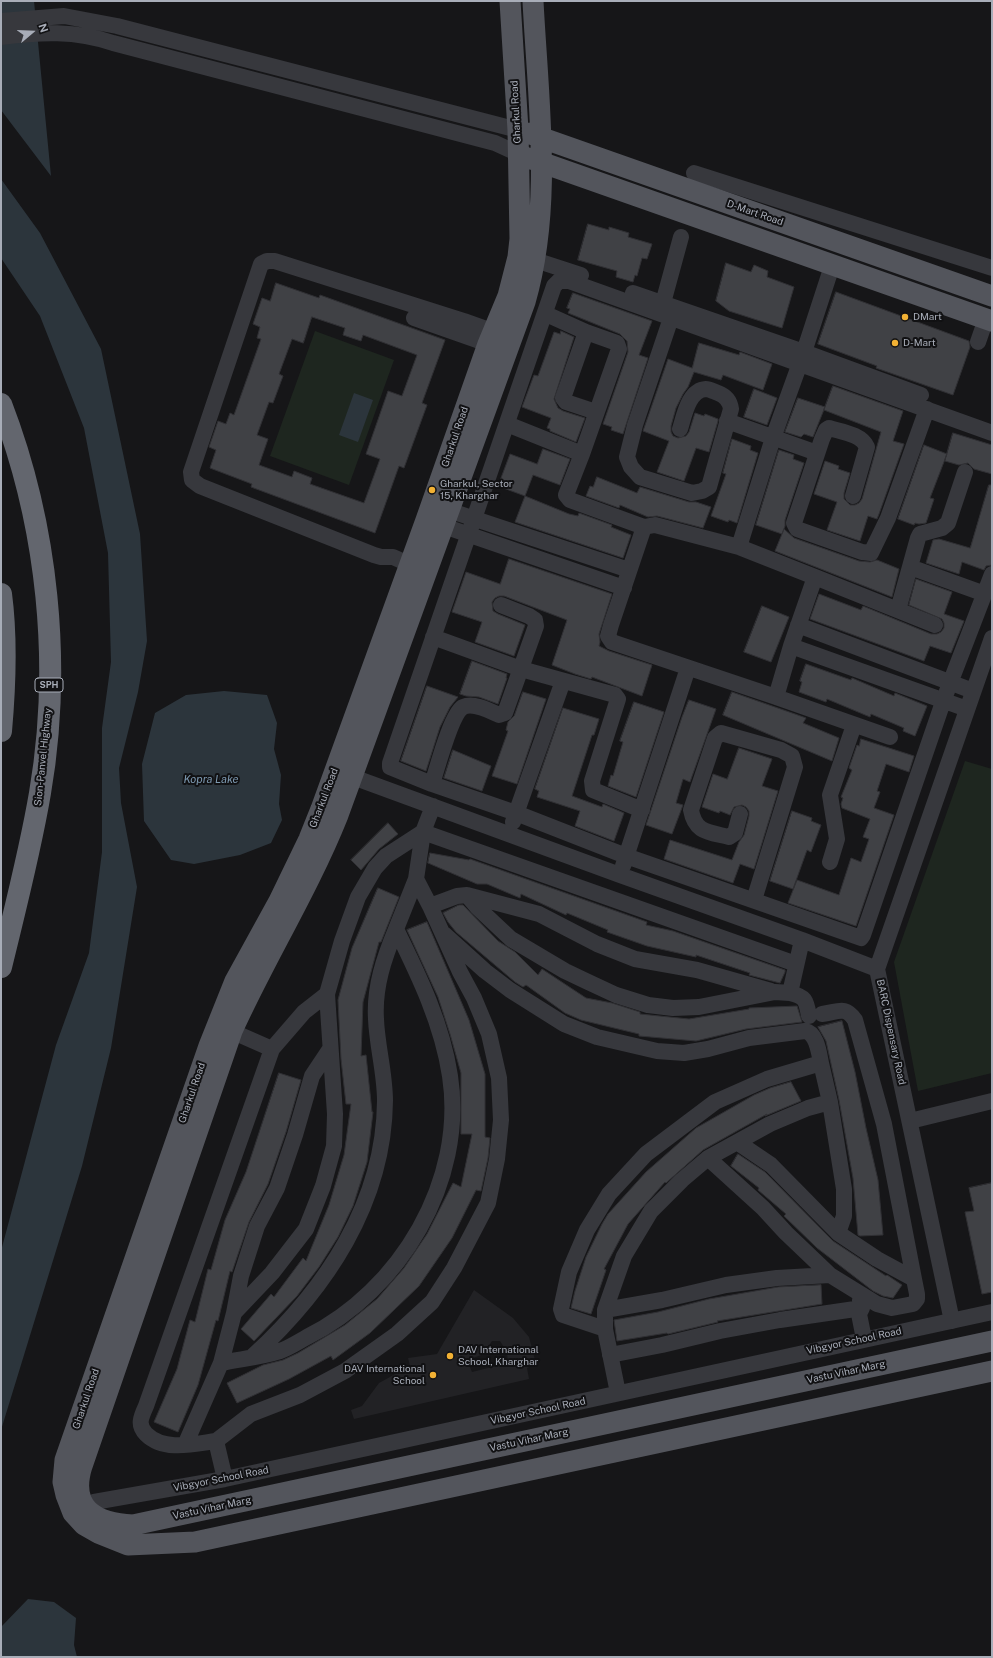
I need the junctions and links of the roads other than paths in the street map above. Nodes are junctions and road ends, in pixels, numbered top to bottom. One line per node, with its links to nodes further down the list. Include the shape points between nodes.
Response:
1 (510, 1): 5 (main road, Gharkul Road)
2 (533, 1): 6 (main road, Gharkul Road)
3 (1, 21): 5 (street, via 64,16 117,26)
4 (1, 37): 7 (street, via 63,32 96,37 494,143)
5 (518, 130): 6 (main road, D-Mart Road); 7 (main road, Gharkul Road)
6 (540, 138): 8 (main road, Gharkul Road); 14 (main road, D-Mart Road)
7 (518, 154): 8 (main road); 22 (main road, Gharkul Road, via 518,256 508,296)
8 (541, 162): 11 (main road, Gharkul Road); 12 (main road)
9 (694, 173): 13 (street)
10 (681, 237): 15 (street)
11 (535, 260): 15 (street); 38 (main road, Gharkul Road, via 524,302)
12 (832, 266): 19 (main road); 24 (street)
13 (992, 268)
14 (992, 296)
15 (663, 303): 24 (street)
16 (546, 314): 18 (street, via 556,283 562,280); 21 (street); 30 (street)
17 (414, 318): 20 (street)
18 (671, 318): 24 (street); 29 (street, via 635,424 627,457 631,467 640,477 692,493 702,491 709,487)
19 (989, 320): 23 (street)
20 (462, 327): 22 (street); 44 (street, via 275,261 261,264 191,472 192,480 200,486)
21 (586, 332): 28 (street, via 617,343 619,349); 28 (street, via 563,398 566,402)
22 (490, 338): 38 (main road, Gharkul Road)
23 (978, 342)
24 (802, 358): 26 (street); 27 (street); 33 (street)
25 (1, 404): 90 (highway, Sion-Panvel Highway / SPH, via 31,500 47,596 50,646 41,792)
26 (927, 409): 32 (street); 34 (street, via 888,518 870,552 862,552 797,529 794,523)
27 (956, 409)
28 (596, 412): 35 (street)
29 (727, 421): 31 (street, via 731,409 730,401 723,395 706,389 691,398); 33 (street)
30 (507, 424): 35 (street); 39 (street)
31 (680, 430)
32 (992, 433)
33 (773, 438): 34 (street); 43 (street)
34 (817, 453): 37 (street, via 826,430 830,428 864,441 867,447 865,459)
35 (582, 454): 40 (street, via 566,495 570,500)
36 (965, 472): 46 (street, via 948,523 942,528 920,534)
37 (852, 496)
38 (438, 515): 39 (street); 42 (street); 45 (main road, Gharkul Road)
39 (474, 519): 42 (street); 47 (street)
40 (644, 527): 43 (street, via 655,525); 47 (street)
41 (333, 531): 44 (street)
42 (468, 535): 50 (street); 57 (street)
43 (739, 547): 49 (street)
44 (375, 550): 45 (street, via 381,557)
45 (410, 565): 71 (main road, Gharkul Road)
46 (910, 567): 52 (street); 54 (street)
47 (629, 570): 50 (street)
48 (992, 574): 52 (street)
49 (815, 577): 54 (street); 55 (street)
50 (624, 588): 60 (street, via 608,636 612,642)
51 (1, 594): 69 (highway, via 4,693)
52 (985, 594): 63 (street)
53 (502, 606): 61 (street, via 535,620 536,626)
54 (898, 610): 56 (street)
55 (798, 625): 59 (street); 63 (street)
56 (935, 625)
57 (433, 637): 61 (street); 72 (street, via 390,763 390,767 395,771)
58 (992, 638): 64 (street, BARC Dispensary Road)
59 (791, 646): 65 (street); 66 (street)
60 (688, 668): 65 (street); 74 (street)
61 (521, 669): 62 (street); 72 (street, via 505,713 499,715 479,707 464,707 457,712)
62 (563, 681): 74 (street, via 615,695 618,699 592,781 593,790); 75 (street)
63 (951, 683): 64 (street); 66 (street)
64 (974, 691): 67 (street, BARC Dispensary Road)
65 (776, 697): 68 (street)
66 (944, 699): 67 (street); 84 (street, via 861,938)
67 (967, 709): 91 (street, BARC Dispensary Road)
68 (854, 724): 70 (street); 80 (street, via 830,794 837,839)
69 (1, 731)
70 (890, 737)
71 (344, 773): 73 (street); 94 (main road, Gharkul Road, via 325,847 295,909 251,989)
72 (432, 784): 75 (street)
73 (433, 806): 77 (street); 78 (street)
74 (642, 810): 79 (street)
75 (516, 813): 78 (street); 79 (street)
76 (740, 814): 84 (street, via 735,833 729,837 700,829 693,820 691,810 715,738 721,733 781,750 792,756 795,767)
77 (423, 832): 82 (street); 89 (street); 93 (street, via 386,856 375,868 358,897)
78 (509, 834): 81 (street)
79 (626, 856): 81 (street); 84 (street)
80 (830, 862)
81 (620, 875): 88 (street)
82 (416, 879): 85 (street); 86 (street)
83 (467, 895): 85 (street); 92 (street, via 539,914 597,944 635,959 697,970); 92 (street, via 511,939 564,971 616,995 673,1008 698,1007)
84 (754, 900)
85 (430, 906): 87 (street)
86 (396, 929): 115 (street, via 381,968 376,990 376,1019 385,1099 383,1135 370,1192 354,1229 331,1268 279,1332); 115 (street, via 435,1014 450,1077 452,1117 439,1189 418,1231 400,1258 363,1301 323,1329 280,1351)
87 (444, 934): 97 (street, via 485,971 534,1006 564,1024 597,1037 657,1051 684,1053 749,1038 805,1031 814,1037); 119 (street, via 489,1034 499,1078 501,1120 497,1159 488,1203 454,1268 432,1302 397,1334 345,1371 300,1396 251,1414)
88 (802, 940): 89 (street); 91 (street)
89 (796, 964): 92 (street)
90 (1, 967)
91 (877, 969): 100 (street, BARC Dispensary Road)
92 (782, 992): 105 (street, via 801,996 815,1015 846,1010 855,1020 884,1124)
93 (327, 994): 95 (street); 96 (street, via 304,1012)
94 (224, 1028): 96 (street); 123 (main road, Gharkul Road, via 82,1466 78,1482); 124 (main road, Gharkul Road, via 129,1273 65,1460 63,1482 66,1495 73,1513 84,1525 128,1545 195,1542)
95 (330, 1049): 109 (street, via 312,1076 277,1188 258,1226 242,1276); 109 (street, via 335,1114 334,1146 323,1186 306,1229 272,1273)
96 (272, 1050): 120 (street, via 140,1418 142,1430 152,1440 162,1444)
97 (821, 1063): 99 (street); 111 (street, via 767,1079 715,1102 646,1154 609,1194 587,1230 569,1272 561,1309 563,1315)
98 (992, 1101): 100 (street)
99 (830, 1102): 101 (street, via 770,1124); 103 (street, via 844,1189 844,1216)
100 (910, 1121): 110 (street, BARC Dispensary Road)
101 (737, 1142): 102 (street); 103 (street, via 771,1165)
102 (708, 1158): 104 (street); 107 (street, via 651,1211 624,1256)
103 (838, 1233): 105 (street, via 877,1259)
104 (830, 1275): 106 (street); 107 (street, via 726,1285)
105 (914, 1279): 106 (street, via 917,1299 913,1304 892,1308)
106 (860, 1301): 112 (street, via 866,1313); 114 (street)
107 (605, 1310): 111 (street)
108 (992, 1312): 110 (street, Vibgyor School Road)
109 (234, 1313): 116 (street)
110 (952, 1320): 112 (street, Vibgyor School Road)
111 (605, 1329): 114 (street)
112 (868, 1338): 118 (street, Vibgyor School Road)
113 (992, 1341): 121 (main road, Vastu Vihar Marg)
114 (610, 1355): 118 (street)
115 (252, 1357): 116 (street)
116 (221, 1363): 120 (street)
117 (992, 1372): 124 (main road)
118 (618, 1394): 122 (street, Vibgyor School Road)
119 (216, 1441): 120 (street); 122 (street)
120 (184, 1445)
121 (366, 1475): 123 (main road, Vastu Vihar Marg, via 133,1525 106,1521); 124 (main road)
122 (225, 1479): 123 (street, Vibgyor School Road, via 94,1502)
123 (82, 1501)
124 (372, 1504)

